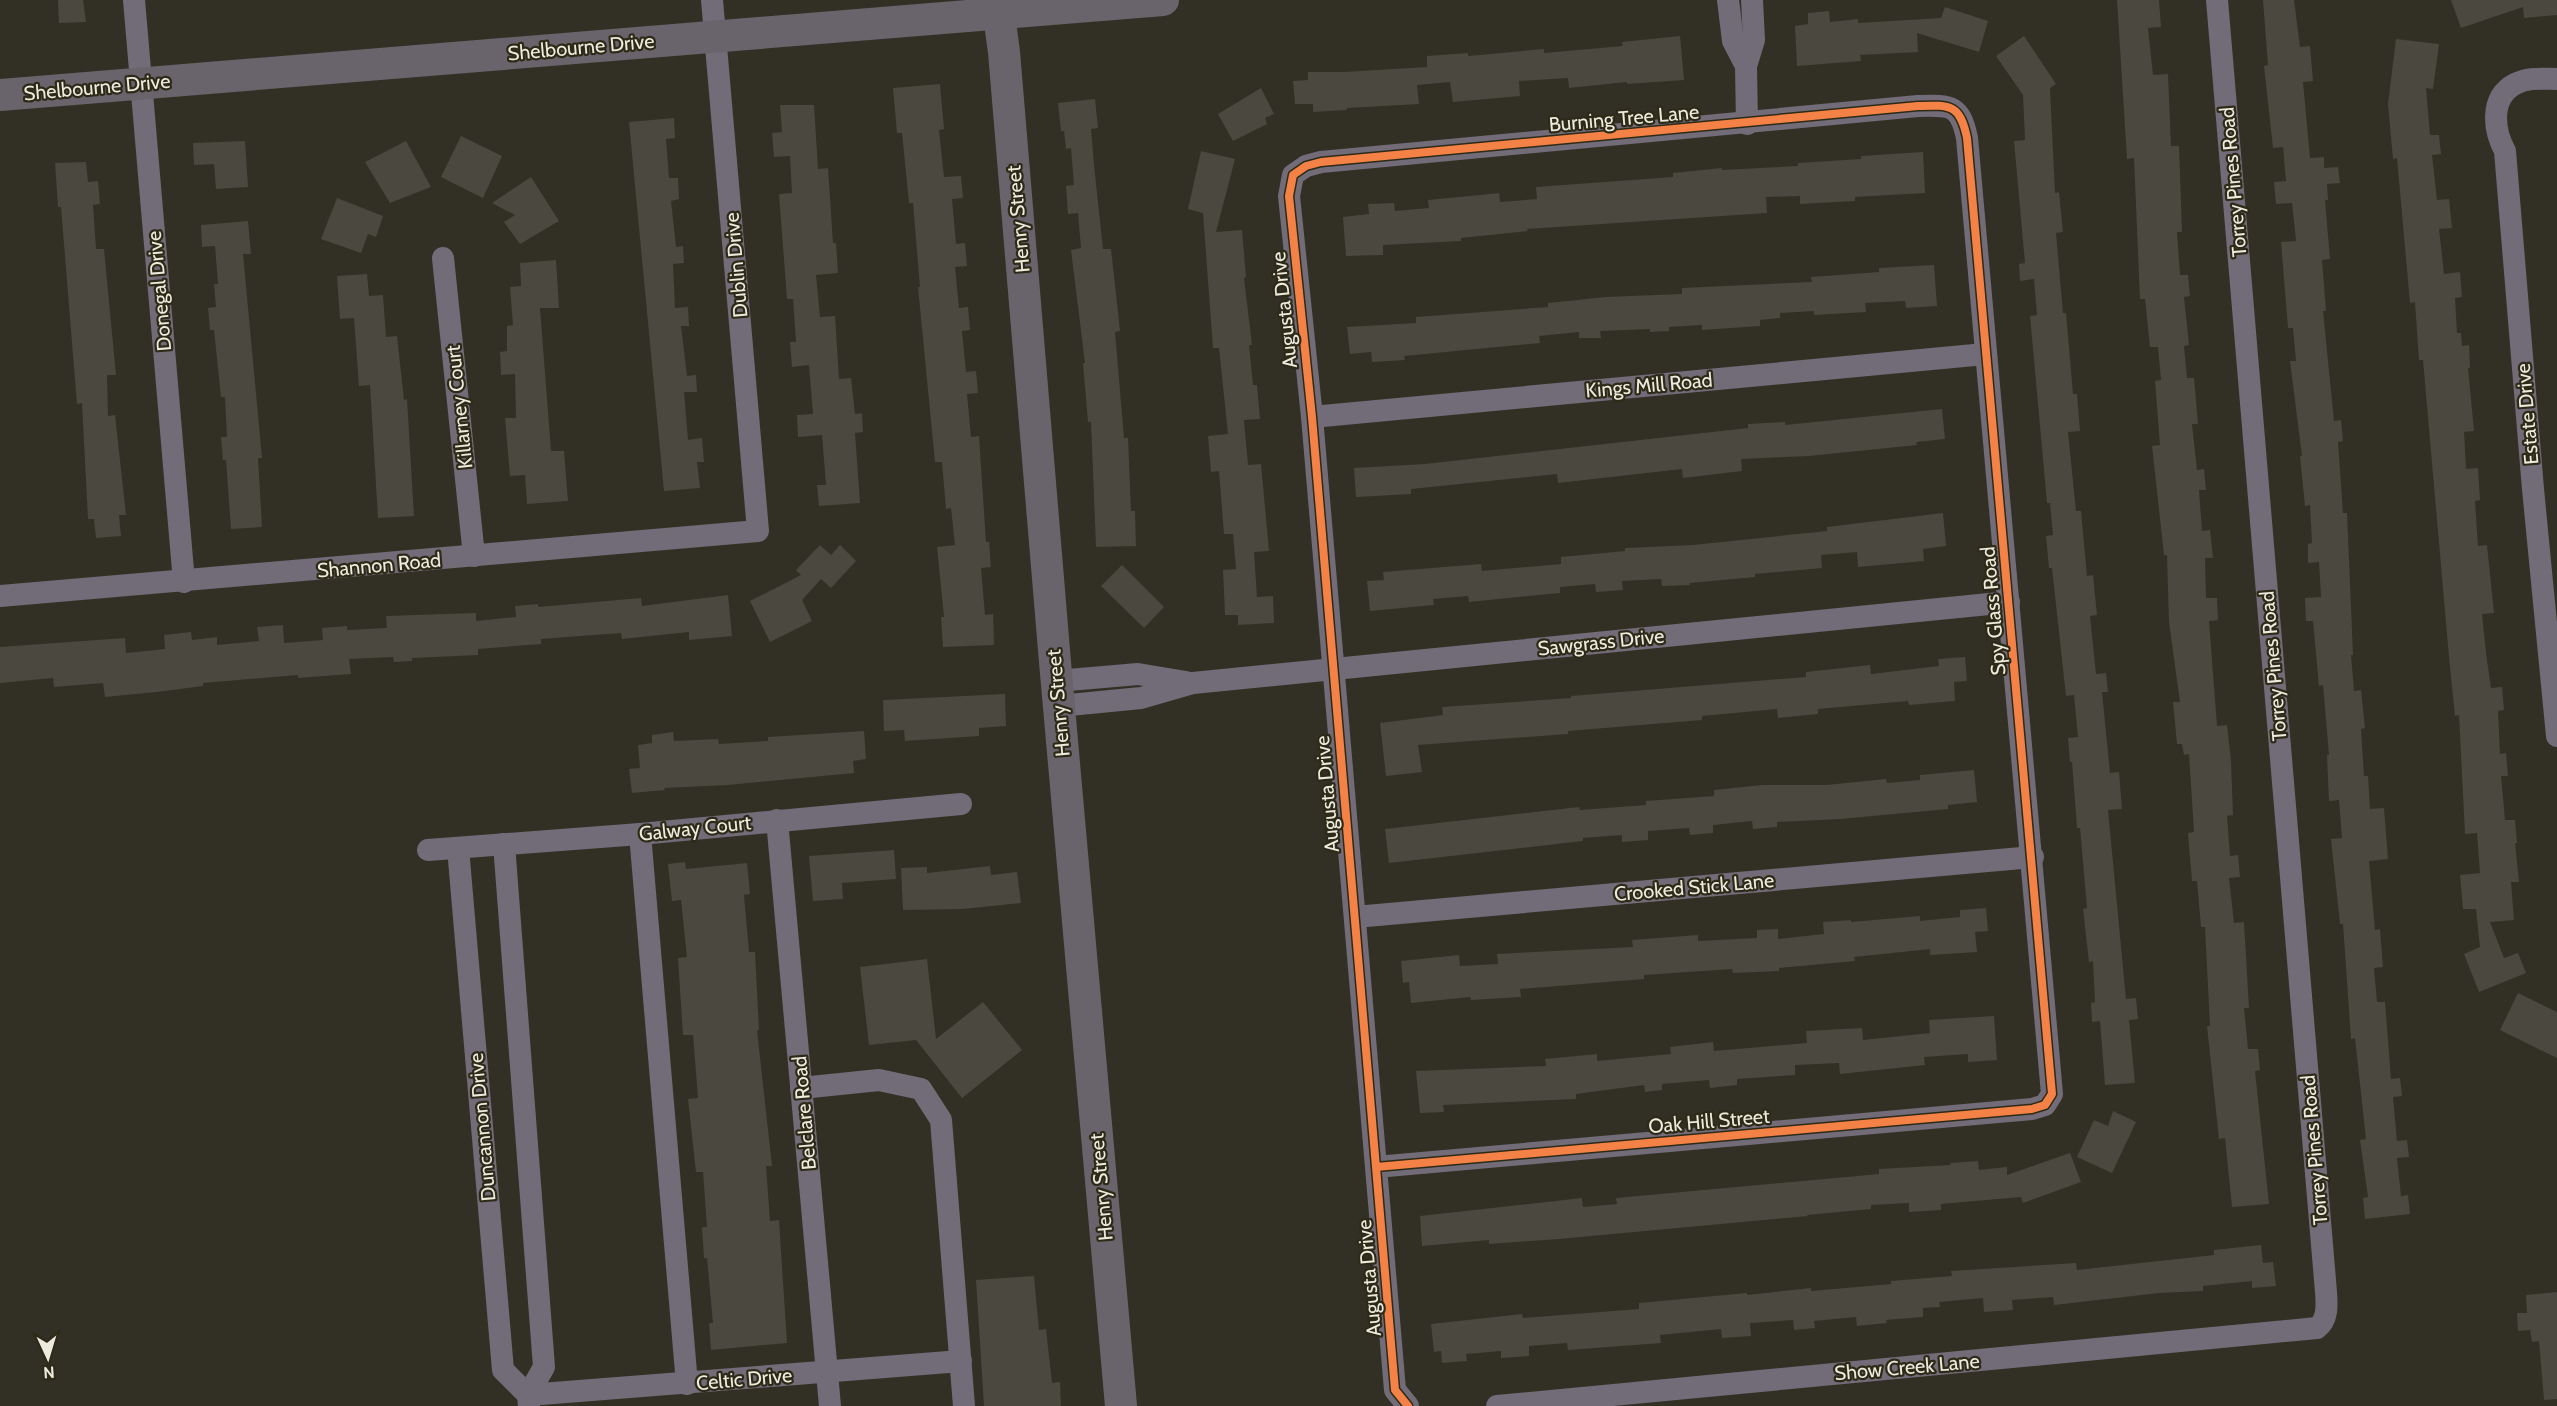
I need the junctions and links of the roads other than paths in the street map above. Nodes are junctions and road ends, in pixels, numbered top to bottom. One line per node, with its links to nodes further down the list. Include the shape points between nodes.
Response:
1 (134, 0): 11 (street, Donegal Drive)
2 (712, 0): 8 (street, Dublin Drive)
3 (1163, 0): 7 (street, Shelbourne Drive)
4 (1728, 0): 9 (street, via 1733,41)
5 (1752, 0): 9 (street, via 1754,40)
6 (2217, 0): 39 (street, Torrey Pines Road, via 2327,1300 2322,1324)
7 (997, 7): 8 (street, Shelbourne Drive); 26 (street, Henry Street)
8 (716, 36): 11 (street, Shelbourne Drive); 19 (street, Dublin Drive)
9 (1746, 66): 14 (street)
10 (2557, 79): 24 (street, Estate Drive, via 2531,79 2515,84 2499,102 2495,120 2505,152)
11 (141, 83): 12 (street, Shelbourne Drive); 21 (street, Donegal Drive)
12 (0, 95)
13 (1959, 113): 14 (street, Burning Tree Lane, via 1942,106 1918,106); 17 (street, Spy Glass Road, via 1967,138)
14 (1747, 124): 15 (street, Burning Tree Lane, via 1321,162)
15 (1293, 175): 18 (street, Augusta Drive, via 1289,196)
16 (443, 258): 20 (street, Killarney Court)
17 (1985, 354): 18 (street, Kings Mill Road); 23 (street, Spy Glass Road)
18 (1312, 417): 25 (street, Augusta Drive)
19 (758, 531): 20 (street, Shannon Road)
20 (474, 556): 21 (street, Shannon Road)
21 (184, 582): 22 (street, Shannon Road)
22 (0, 596)
23 (2009, 602): 25 (street, Sawgrass Drive); 34 (street, Spy Glass Road)
24 (2553, 659): 27 (street, Estate Drive)
25 (1333, 670): 26 (street, Sawgrass Drive, via 1193,683 1138,674); 35 (street, Augusta Drive)
26 (1058, 694): 46 (street, Henry Street)
27 (2557, 736)
28 (960, 804): 29 (street, Galway Court)
29 (777, 820): 30 (street, Galway Court); 36 (street, Belclare Road)
30 (640, 834): 31 (street, Galway Court); 42 (street)
31 (504, 844): 32 (street, Galway Court); 43 (street, via 544,1367)
32 (458, 848): 33 (street, Galway Court); 43 (street, Duncannon Drive, via 502,1370)
33 (428, 850)
34 (2033, 857): 35 (street, Crooked Stick Lane); 37 (street, Spy Glass Road, via 2052,1095)
35 (1355, 917): 38 (street, Augusta Drive)
36 (801, 1088): 40 (street, via 879,1080 921,1089 941,1120); 41 (street, Belclare Road)
37 (2045, 1105): 38 (street, Oak Hill Street)
38 (1376, 1167): 47 (street, Augusta Drive, via 1395,1390)
39 (2317, 1328): 48 (street, Show Creek Lane)
40 (961, 1361): 41 (street, Celtic Drive); 45 (street)
41 (827, 1372): 42 (street, Celtic Drive); 44 (street, Belclare Road)
42 (687, 1384): 43 (street, Celtic Drive)
43 (528, 1400)
44 (830, 1406)
45 (964, 1406)
46 (1121, 1406)
47 (1408, 1406)
48 (1497, 1406)

